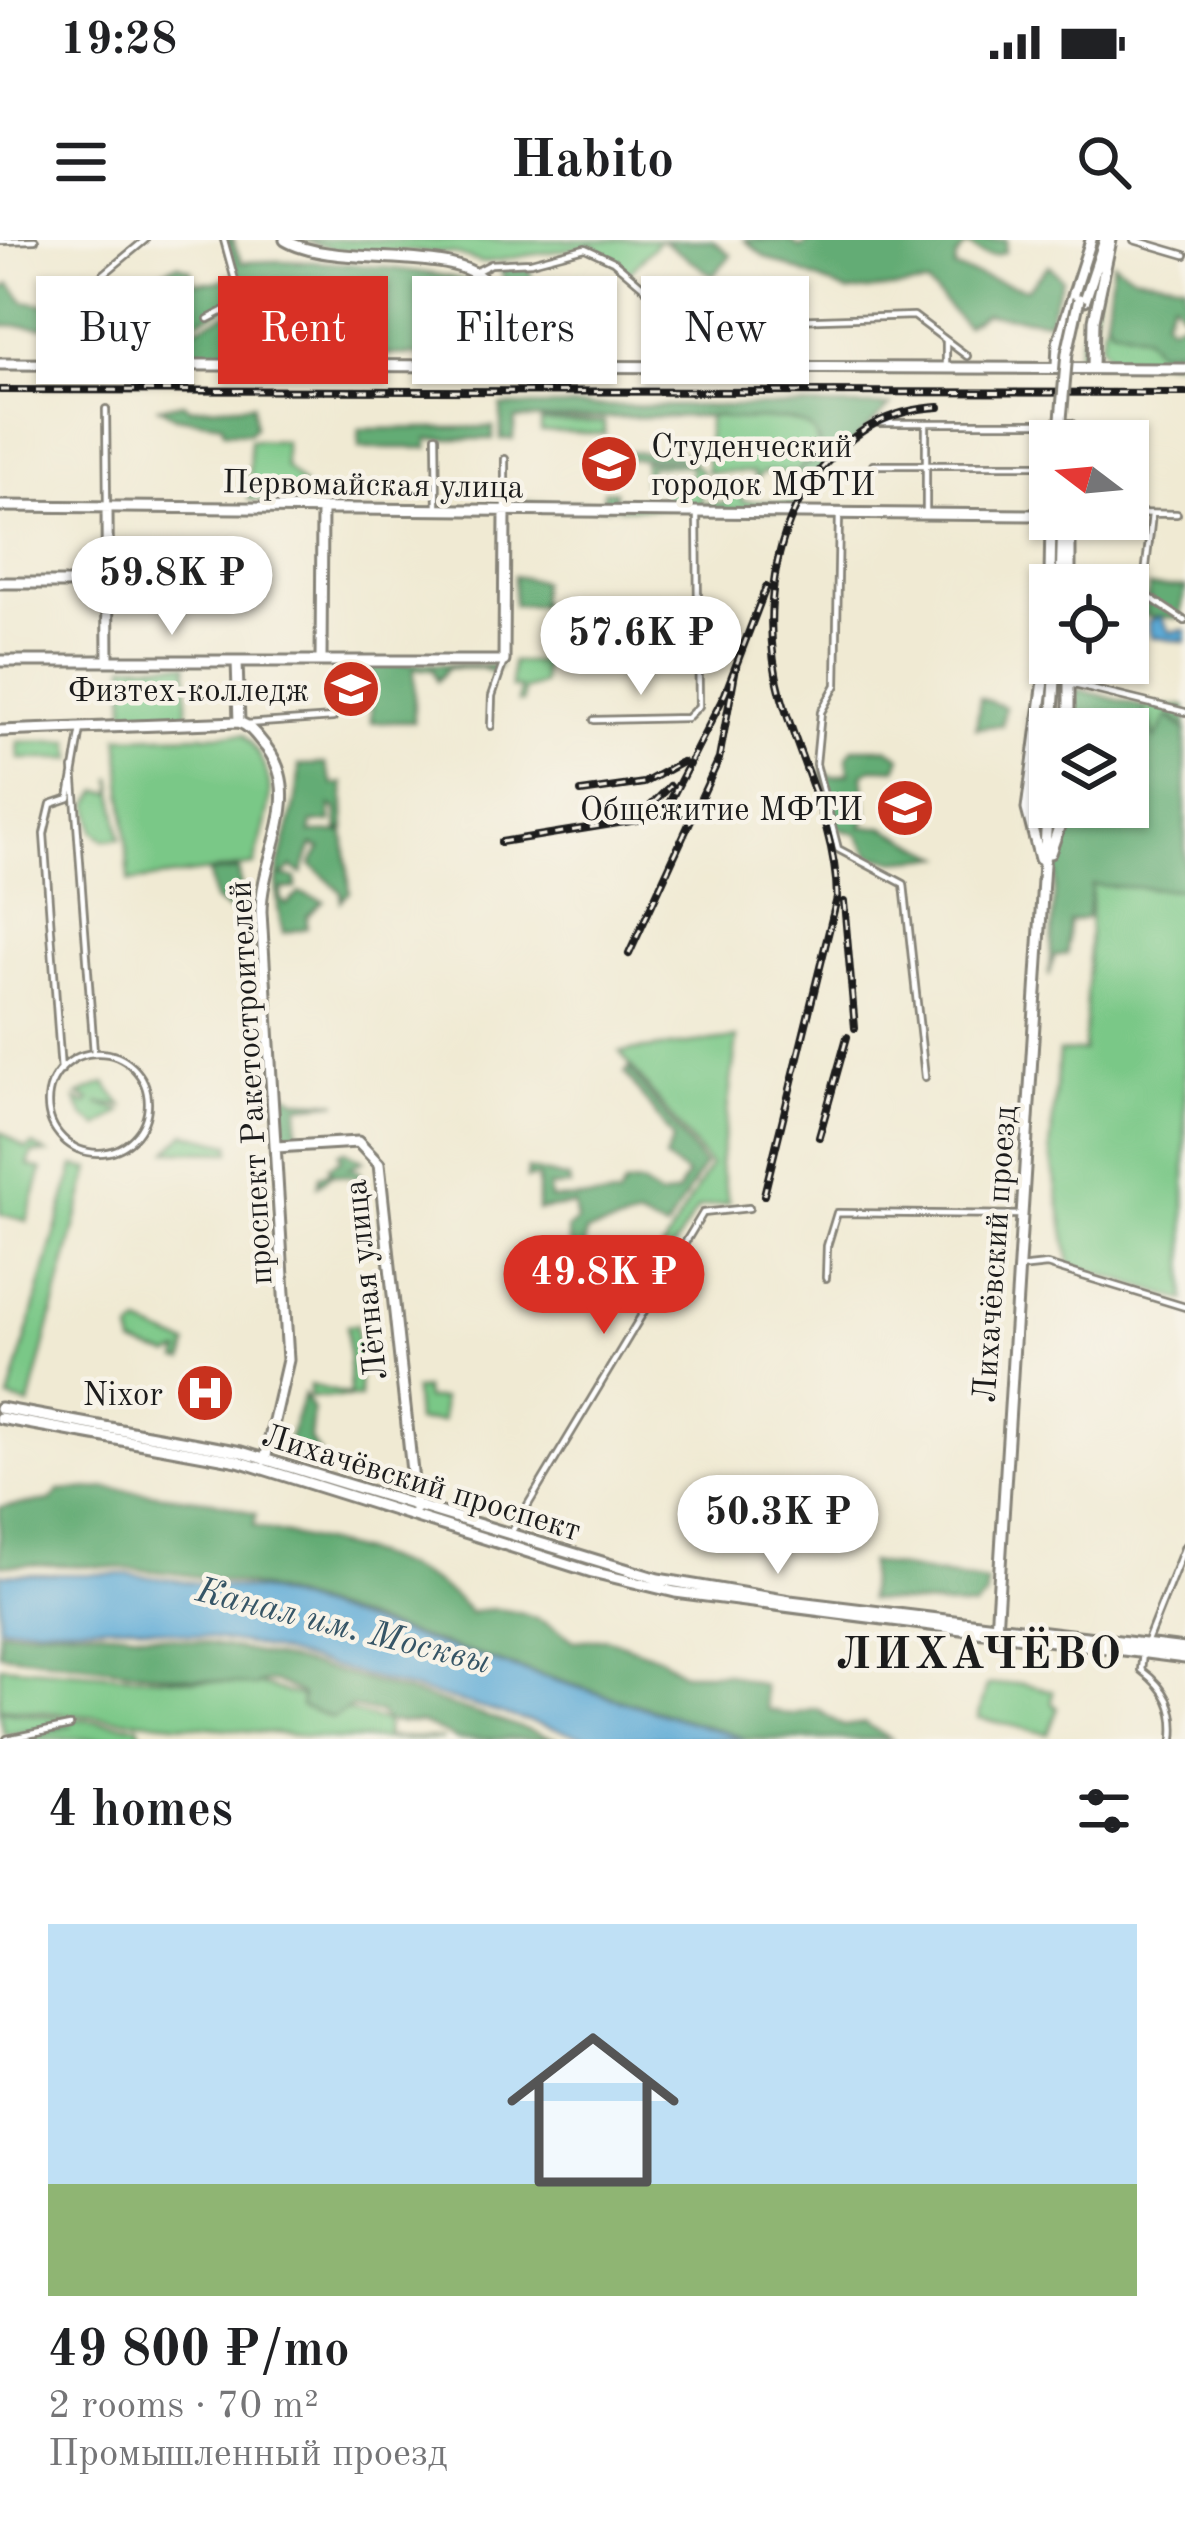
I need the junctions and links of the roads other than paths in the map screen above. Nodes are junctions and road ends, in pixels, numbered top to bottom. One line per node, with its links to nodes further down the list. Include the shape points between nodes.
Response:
1 (35, 240): 7 (street)
2 (145, 240): 10 (street)
3 (224, 240): 12 (street, via 241,302)
4 (286, 240): 9 (main road, via 329,256 439,260)
5 (1101, 240): 14 (main road); 15 (main road); 27 (main road, bridge, via 1067,352)
6 (1134, 240): 8 (street)
7 (0, 241)
8 (1185, 254)
9 (477, 271): 11 (main road); 13 (street, via 585,248 677,314 711,280 784,319 909,315)
10 (102, 276)
11 (480, 276)
12 (208, 319)
13 (946, 341): 16 (street); 20 (street)
14 (1058, 344): 21 (main road); 22 (main road)
15 (1095, 347): 23 (main road); 24 (main road)
16 (967, 356)
17 (0, 364): 18 (main road)
18 (412, 365)
19 (617, 365): 20 (main road)
20 (946, 366): 21 (main road)
21 (1039, 366): 22 (main road)
22 (1057, 367): 23 (main road)
23 (1094, 367): 24 (main road)
24 (1128, 367): 25 (main road)
25 (1185, 369)
26 (106, 409): 37 (street)
27 (1062, 420)
28 (879, 423): 29 (street)
29 (926, 423): 30 (street); 34 (street)
30 (1029, 423)
31 (436, 436): 39 (street)
32 (506, 459): 40 (street)
33 (873, 465): 34 (street)
34 (926, 465): 35 (street); 43 (street)
35 (1029, 465)
36 (0, 506): 37 (main road, Первомайская улица)
37 (107, 507): 38 (main road, Первомайская улица); 50 (main road)
38 (322, 508): 39 (main road, Первомайская улица); 56 (main road)
39 (437, 510): 40 (main road, Первомайская улица)
40 (505, 512): 41 (main road, Первомайская улица); 57 (main road)
41 (697, 513): 42 (main road, Первомайская улица); 62 (street, via 700,706 687,718)
42 (839, 514): 43 (main road, Первомайская улица); 74 (street, via 836,685 820,712 816,764 838,849 904,884)
43 (926, 514): 44 (main road, Первомайская улица)
44 (1029, 514)
45 (1149, 514): 46 (street)
46 (1153, 514): 47 (street); 48 (street)
47 (1177, 514)
48 (1147, 564)
49 (0, 583): 50 (main road)
50 (107, 583): 54 (main road)
51 (1149, 596): 52 (street)
52 (1185, 621)
53 (0, 661): 54 (main road)
54 (108, 661): 55 (main road)
55 (237, 661): 56 (main road); 63 (main road)
56 (321, 661): 57 (main road)
57 (504, 661): 64 (street)
58 (1070, 684): 59 (main road); 60 (street)
59 (1065, 708)
60 (1185, 712)
61 (333, 718): 63 (street)
62 (594, 720)
63 (247, 723): 65 (main road); 75 (main road, проспект Ракетостроителей, via 285,782 261,898)
64 (491, 726)
65 (81, 728): 66 (main road); 67 (street)
66 (0, 731)
67 (74, 763): 72 (street); 73 (street, via 69,798 51,804 44,834)
68 (1031, 828): 71 (main road, Лихачёвский проезд)
69 (1046, 828): 71 (main road, Лихачёвский проезд)
70 (1058, 828): 71 (main road, Лихачёвский проезд)
71 (1044, 876): 80 (main road, Лихачёвский проезд)
72 (94, 1053): 73 (street); 73 (street, via 115,1056 142,1079 146,1116 122,1146 87,1151 67,1141 52,1120 50,1094)
73 (61, 1070)
74 (925, 1077)
75 (274, 1123): 76 (main road); 77 (main road, проспект Ракетостроителей)
76 (302, 1145): 77 (main road, Лётная улица); 78 (main road); 90 (main road, Лётная улица, via 358,1142 379,1163)
77 (276, 1147): 78 (main road, проспект Ракетостроителей)
78 (277, 1163): 86 (main road, проспект Ракетостроителей, via 288,1360)
79 (749, 1208): 94 (street, via 703,1213)
80 (1023, 1215): 81 (main road, Лихачёвский проезд); 82 (street, via 837,1213)
81 (1019, 1268): 83 (street, via 1047,1265); 96 (main road, Лихачёвский проезд)
82 (826, 1278)
83 (1185, 1307)
84 (0, 1408): 87 (main road, Лихачёвский проспект)
85 (0, 1418): 88 (main road, Лихачёвский проспект)
86 (272, 1439): 87 (main road); 88 (main road, проспект Ракетостроителей); 89 (main road)
87 (241, 1452): 88 (main road, Лихачёвский проспект)
88 (264, 1463): 89 (main road, Лихачёвский проспект); 92 (main road, Лихачёвский проспект)
89 (286, 1465): 91 (main road, Лихачёвский проспект)
90 (413, 1480): 91 (main road); 92 (main road, Лётная улица); 93 (main road)
91 (387, 1496): 92 (main road, Лихачёвский проспект)
92 (416, 1509): 93 (main road, Лихачёвский проспект); 99 (main road, Лихачёвский проспект, via 656,1588)
93 (438, 1511): 94 (main road, Лихачёвский проспект)
94 (510, 1535): 97 (main road, Лихачёвский проспект, via 676,1583)
95 (1185, 1546): 100 (street)
96 (997, 1611): 97 (main road); 98 (main road); 99 (main road, Лихачёвский проезд)
97 (981, 1625): 99 (main road, Лихачёвский проспект)
98 (1015, 1629): 99 (main road, Лихачёвский проспект); 100 (main road, Лихачёвский проспект)
99 (996, 1631): 100 (main road, Лихачёвский проспект)
100 (1144, 1648): 101 (main road, Лихачёвский проспект); 102 (main road, Лихачёвский проспект); 105 (street, via 1142,1670 1176,1716)
101 (1185, 1649)
102 (1185, 1658)
103 (70, 1726): 104 (street)
104 (5, 1736)
105 (1173, 1739)

